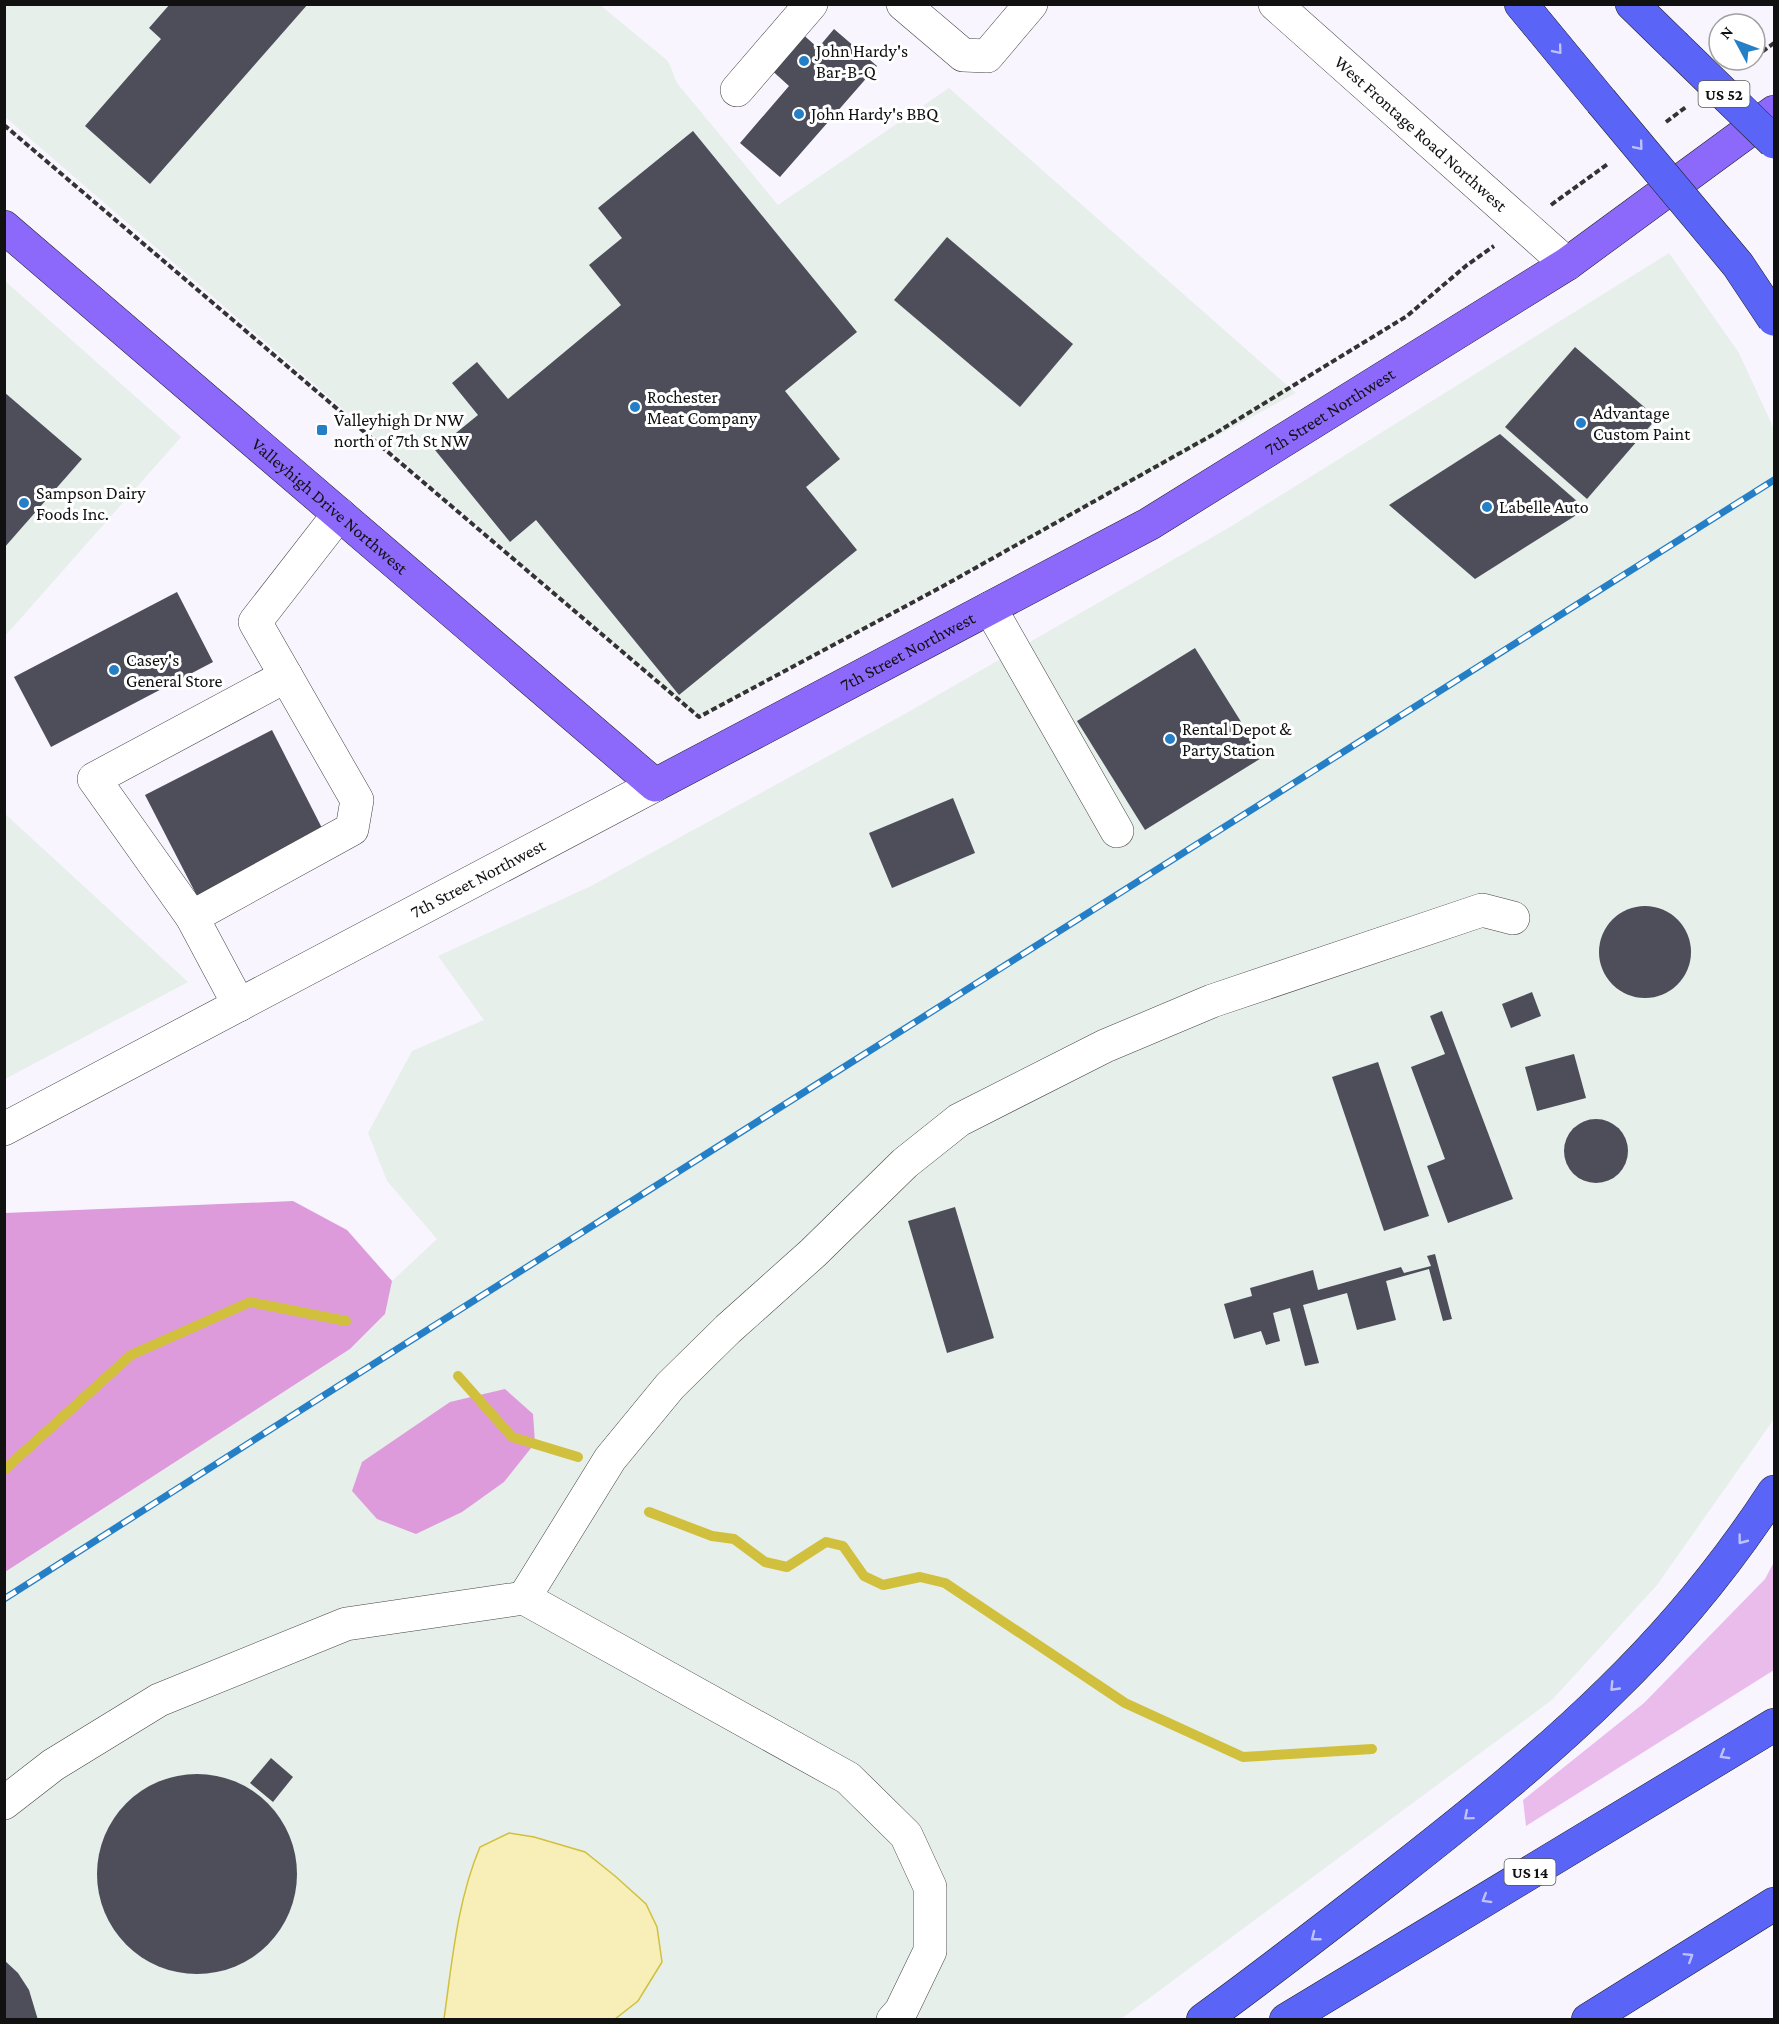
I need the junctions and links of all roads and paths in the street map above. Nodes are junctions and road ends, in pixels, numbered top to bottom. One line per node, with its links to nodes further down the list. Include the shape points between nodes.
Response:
1 (811, 4): 7 (street)
2 (903, 4): 3 (street, via 963,55 987,56)
3 (1031, 4)
4 (1275, 4): 11 (street, West Frontage Road Northwest)
5 (1521, 4): 14 (highway, one-way to 14, bridge, via 1737,265)
6 (1632, 4): 10 (highway, US 52, bridge)
7 (737, 90)
8 (1774, 112): 13 (main road, 7th Street Northwest)
9 (4, 125): 11 (path, via 699,717 1214,434 1407,316 1467,265)
10 (1774, 142)
11 (1523, 225): 13 (street, West Frontage Road Northwest)
12 (4, 227): 15 (main road, Valleyhigh Drive Northwest)
13 (1567, 264): 16 (main road, 7th Street Northwest, via 1149,524)
14 (1774, 319)
15 (339, 514): 17 (street, via 255,622); 18 (main road, Valleyhigh Drive Northwest)
16 (990, 608): 18 (main road, 7th Street Northwest); 19 (street)
17 (286, 676): 20 (street, via 357,800 352,829); 20 (street, via 94,779)
18 (655, 785): 22 (street, 7th Street Northwest)
19 (1117, 831)
20 (192, 917): 22 (street)
21 (1513, 918): 25 (street, via 1482,910 1212,1001 1105,1046 959,1120 904,1163 670,1386 610,1459)
22 (239, 1005): 23 (street, 7th Street Northwest)
23 (4, 1130)
24 (1774, 1492): 30 (highway, one-way to 30, via 1744,1538 1686,1611 1611,1691 1442,1837)
25 (524, 1598): 27 (street, via 346,1624 159,1700 53,1765); 29 (street, via 848,1778 906,1836 930,1887 930,1951 901,2011)
26 (1774, 1725): 31 (highway, US 14, one-way to 31)
27 (4, 1803)
28 (1774, 1904): 32 (highway, one-way to 28)
29 (893, 2019)
30 (1203, 2019)
31 (1286, 2019)
32 (1588, 2019)

